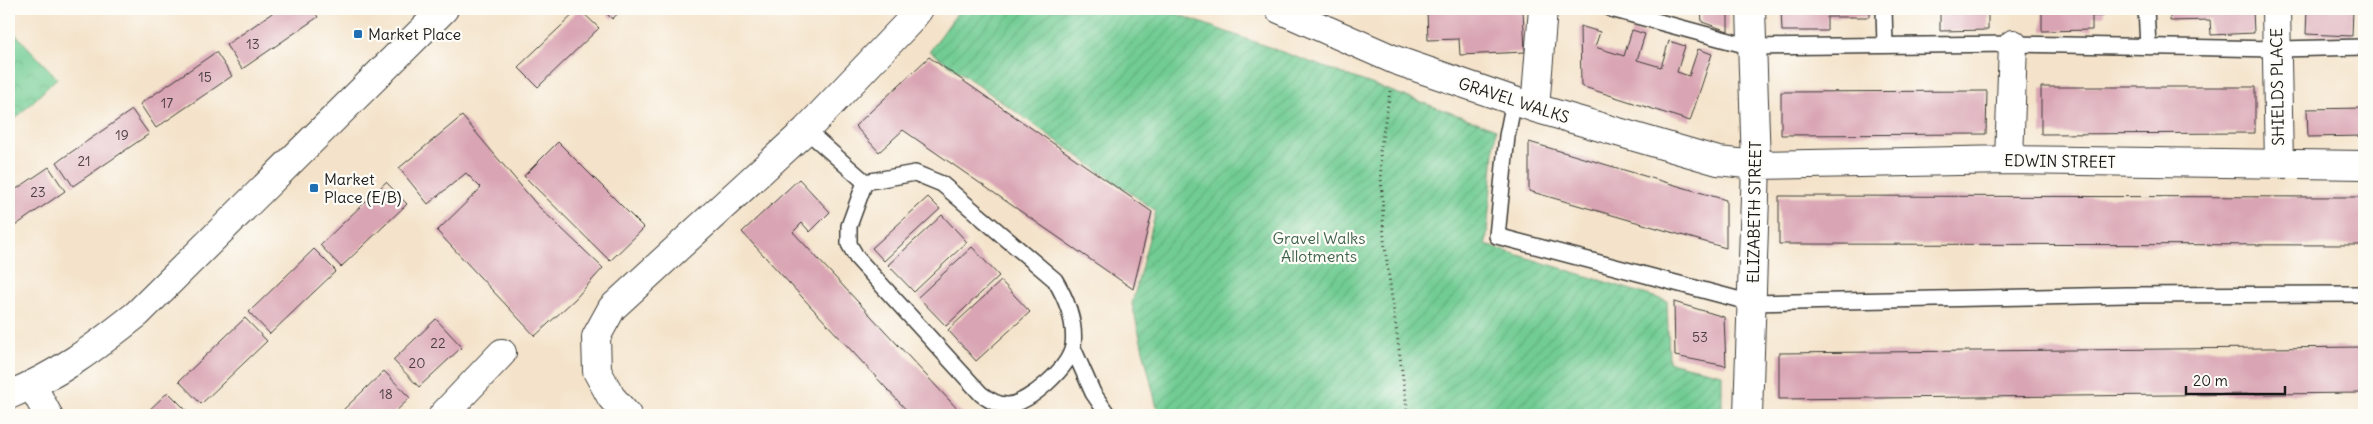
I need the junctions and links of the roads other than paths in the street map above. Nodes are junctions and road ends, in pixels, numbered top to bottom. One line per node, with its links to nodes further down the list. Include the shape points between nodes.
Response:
1 (444, 9): 28 (street, via 137,314 84,356)
2 (919, 9): 18 (street)
3 (1279, 9): 17 (street, GRAVEL WALKS, via 1395,60)
4 (1543, 9): 17 (street)
5 (1611, 9): 10 (lane)
6 (1751, 9): 14 (street, ELIZABETH STREET)
7 (1884, 9): 12 (lane)
8 (2146, 9): 13 (lane)
9 (2276, 9): 16 (street, SHIELDS PLACE)
10 (1650, 14): 14 (lane)
11 (2013, 44): 12 (lane); 13 (lane); 19 (street)
12 (1885, 45): 14 (lane)
13 (2148, 46): 16 (lane)
14 (1752, 47): 21 (street, ELIZABETH STREET)
15 (2364, 47): 16 (lane)
16 (2276, 49): 20 (street, SHIELDS PLACE)
17 (1525, 105): 21 (street, GRAVEL WALKS, via 1718,162); 25 (lane, via 1507,136 1497,236)
18 (806, 130): 23 (lane); 32 (street, via 612,308 596,337 596,371 611,397)
19 (2009, 160): 20 (street, EDWIN STREET); 21 (street, EDWIN STREET)
20 (2279, 164): 22 (street, EDWIN STREET)
21 (1756, 165): 25 (street, ELIZABETH STREET)
22 (2364, 165)
23 (865, 182): 26 (lane, via 915,173 942,184 1055,280 1067,300 1072,323); 29 (lane, via 849,226 849,244 857,258 981,394)
24 (2364, 294): 25 (lane)
25 (1752, 303): 35 (street, ELIZABETH STREET)
26 (1072, 348): 29 (lane, via 1060,370 1035,392 1008,405); 34 (lane, via 1092,393)
27 (502, 354): 31 (street)
28 (20, 390): 30 (street)
29 (994, 403): 33 (lane)
30 (48, 415)
31 (443, 415)
32 (627, 415)
33 (1005, 415)
34 (1108, 415)
35 (1748, 415)

